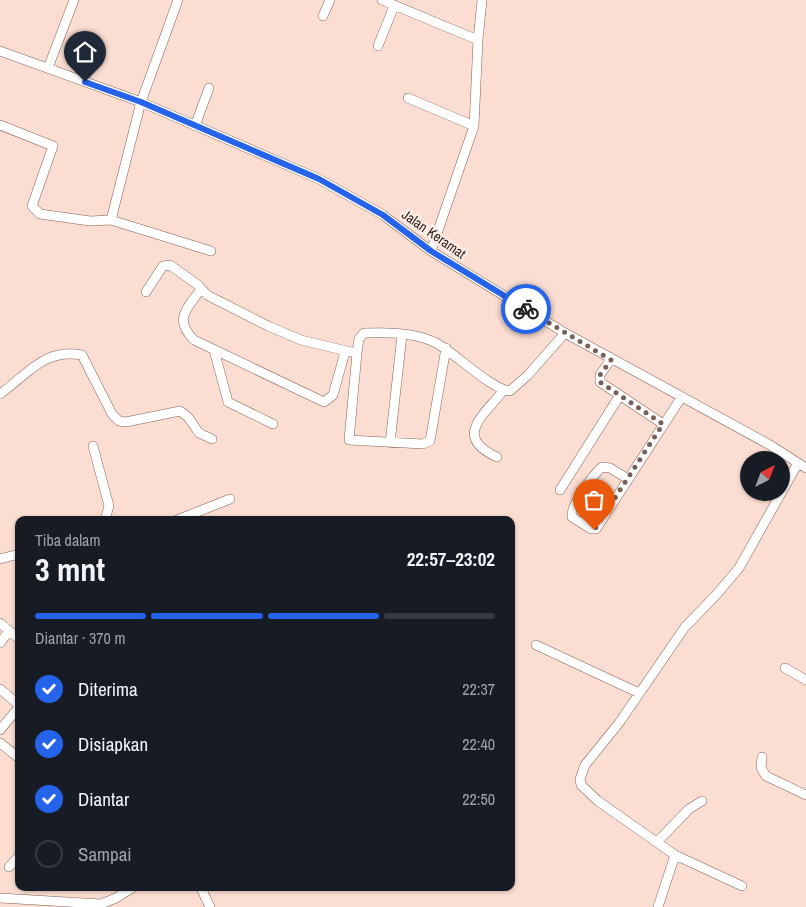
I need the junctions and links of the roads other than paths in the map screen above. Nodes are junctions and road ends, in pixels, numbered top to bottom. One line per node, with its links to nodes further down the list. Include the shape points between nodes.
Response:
1 (74, 0): 11 (street)
2 (178, 0): 14 (street)
3 (330, 0): 7 (street)
4 (382, 0): 6 (street)
5 (482, 0): 8 (street)
6 (394, 6): 8 (street); 9 (street)
7 (323, 16)
8 (478, 40): 17 (street)
9 (378, 46)
10 (0, 51): 11 (street, Jalan Keramat)
11 (48, 68): 14 (street, Jalan Keramat)
12 (209, 88): 16 (street)
13 (408, 98): 17 (street)
14 (141, 102): 16 (street, Jalan Keramat); 18 (street)
15 (0, 125): 18 (street, via 53,146 32,206 34,211 90,221)
16 (195, 126): 20 (street, Jalan Keramat, via 319,179 383,215)
17 (474, 126): 20 (street)
18 (111, 220): 19 (street)
19 (210, 251)
20 (431, 251): 23 (street, Jalan Keramat)
21 (201, 290): 22 (street, via 198,284 166,264); 26 (street, via 183,316 183,325 194,340); 27 (street, via 268,326 301,340)
22 (146, 292)
23 (565, 333): 29 (street, Jalan Keramat); 30 (street, via 518,385)
24 (402, 335): 25 (street, via 421,336); 28 (street, via 364,333); 37 (street)
25 (446, 348): 30 (street); 37 (street, via 430,441 424,444)
26 (214, 350): 27 (street, via 324,402 333,395); 34 (street, via 228,402)
27 (345, 352): 28 (street)
28 (356, 353): 37 (street, via 348,439)
29 (611, 360): 32 (street, via 599,378 603,385); 33 (street, Jalan Keramat)
30 (504, 391): 39 (street, via 477,424 474,433 482,450)
31 (0, 394): 36 (street, via 48,357 82,355 112,414 119,421 180,411 199,433)
32 (620, 395): 35 (street); 42 (street)
33 (682, 398): 35 (street); 40 (street, Jalan Keramat)
34 (273, 424)
35 (663, 424): 41 (street)
36 (212, 439)
37 (390, 442)
38 (93, 446): 44 (street, via 109,506)
39 (497, 457)
40 (802, 466): 56 (street, via 739,568 685,627)
41 (628, 479): 41 (street, via 596,529 572,517 572,510 602,467)
42 (560, 490)
43 (230, 499): 45 (street)
44 (106, 516)
45 (187, 516)
46 (15, 555): 47 (street)
47 (0, 559)
48 (0, 623): 49 (street)
49 (9, 631): 50 (street); 51 (street)
50 (15, 636)
51 (0, 643)
52 (536, 645): 56 (street)
53 (785, 668): 54 (street)
54 (806, 680)
55 (0, 689): 57 (street)
56 (639, 693): 65 (street, via 584,765 580,779 581,785 598,801)
57 (15, 702)
58 (15, 711): 59 (street)
59 (0, 730)
60 (0, 743): 61 (street)
61 (15, 755)
62 (762, 757): 63 (street, via 761,768 766,776)
63 (804, 791)
64 (702, 801): 65 (street)
65 (658, 841): 66 (street)
66 (675, 855): 69 (street); 75 (street)
67 (15, 860): 68 (street)
68 (9, 867)
69 (742, 886)
70 (127, 891): 73 (street, via 101,904)
71 (202, 891): 74 (street)
72 (0, 898): 73 (street)
73 (56, 904)
74 (210, 907)
75 (658, 907)

